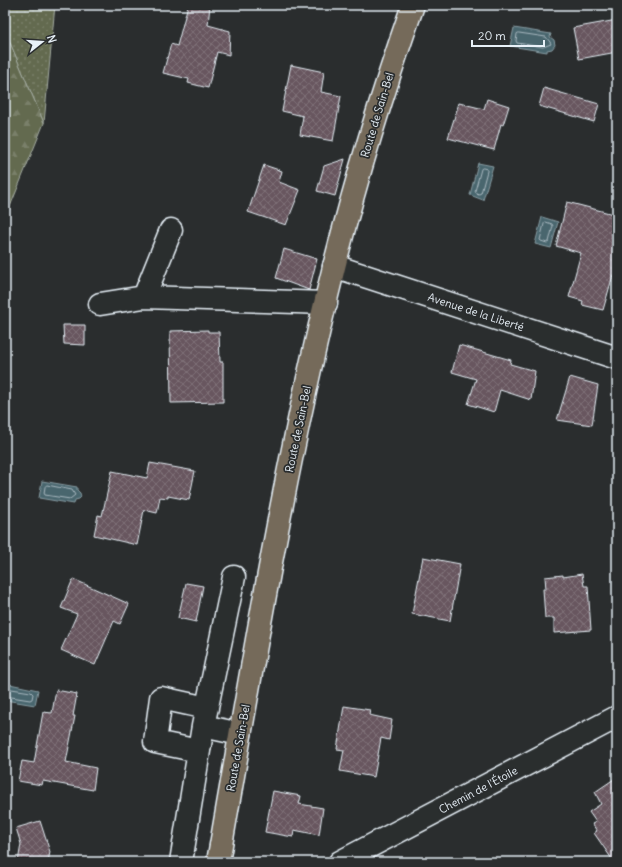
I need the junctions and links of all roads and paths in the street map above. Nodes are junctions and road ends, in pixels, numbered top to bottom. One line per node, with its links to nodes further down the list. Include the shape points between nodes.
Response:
1 (413, 5): 3 (main road, Route de Sain-Bel, via 387,80)
2 (172, 230): 4 (street)
3 (334, 266): 5 (main road, Route de Sain-Bel); 7 (street, Avenue de la Liberté)
4 (144, 298): 5 (street); 6 (street)
5 (326, 303): 11 (main road, Route de Sain-Bel, via 296,434)
6 (100, 304)
7 (617, 358)
8 (234, 577): 9 (street)
9 (205, 717): 11 (street); 12 (street); 12 (street, via 161,698 154,742)
10 (617, 717): 15 (street, Chemin de l'Étoile)
11 (240, 734): 14 (main road, Route de Sain-Bel)
12 (199, 751): 13 (street)
13 (180, 862)
14 (218, 862)
15 (340, 862)

